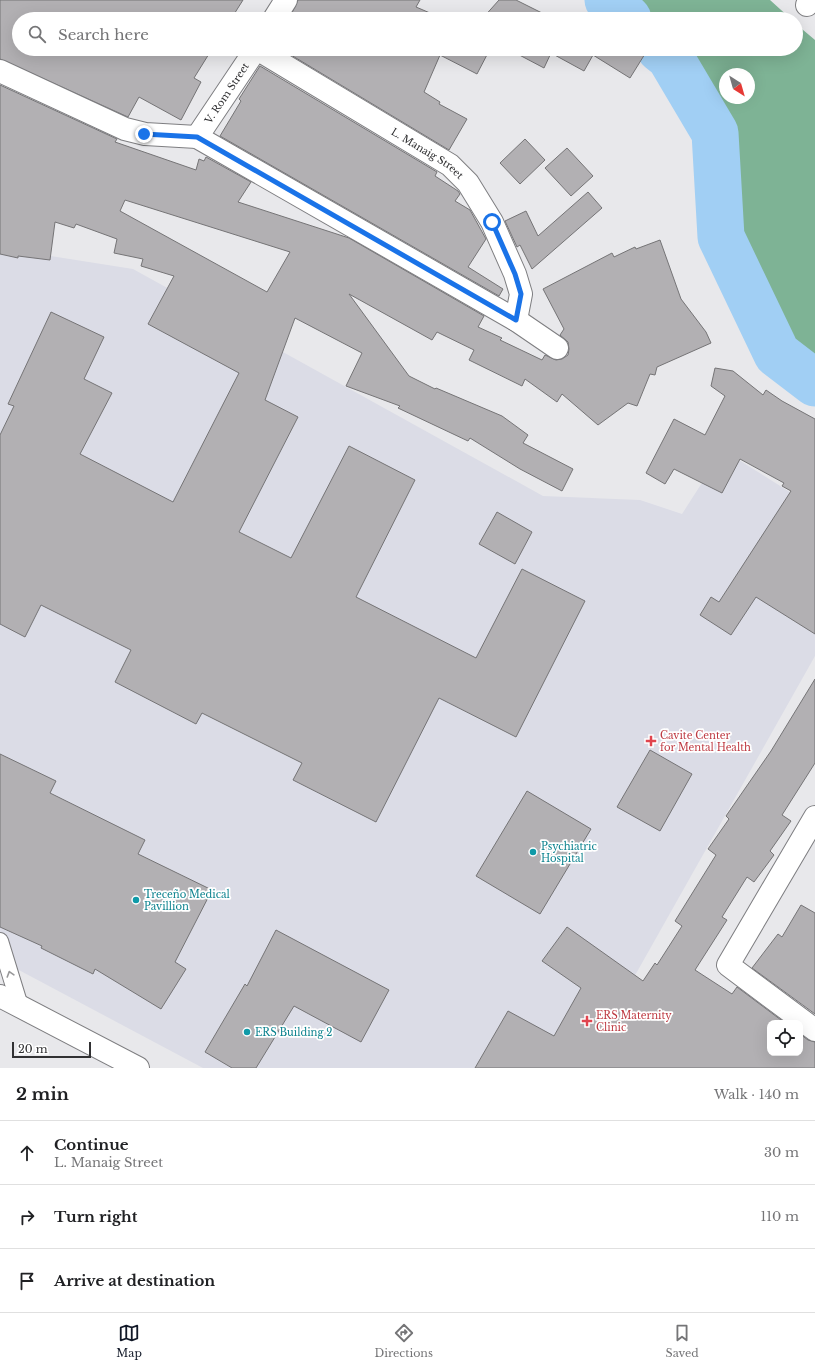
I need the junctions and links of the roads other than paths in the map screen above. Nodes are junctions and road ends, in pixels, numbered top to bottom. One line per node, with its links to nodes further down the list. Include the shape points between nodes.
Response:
1 (286, 0): 2 (street)
2 (278, 12)
3 (252, 56): 6 (street, V. Rom Street)
4 (269, 56): 7 (street, L. Manaig Street, via 450,165 468,183 492,222 515,274 521,294)
5 (0, 71): 6 (street, via 125,129 144,134)
6 (197, 137): 7 (street)
7 (516, 320): 8 (street)
8 (557, 348)
9 (815, 817): 13 (street, via 728,965)
10 (0, 941): 12 (lane, one-way to 10)
11 (0, 996): 12 (street)
12 (20, 1006): 14 (street)
13 (815, 1030)
14 (138, 1068)

